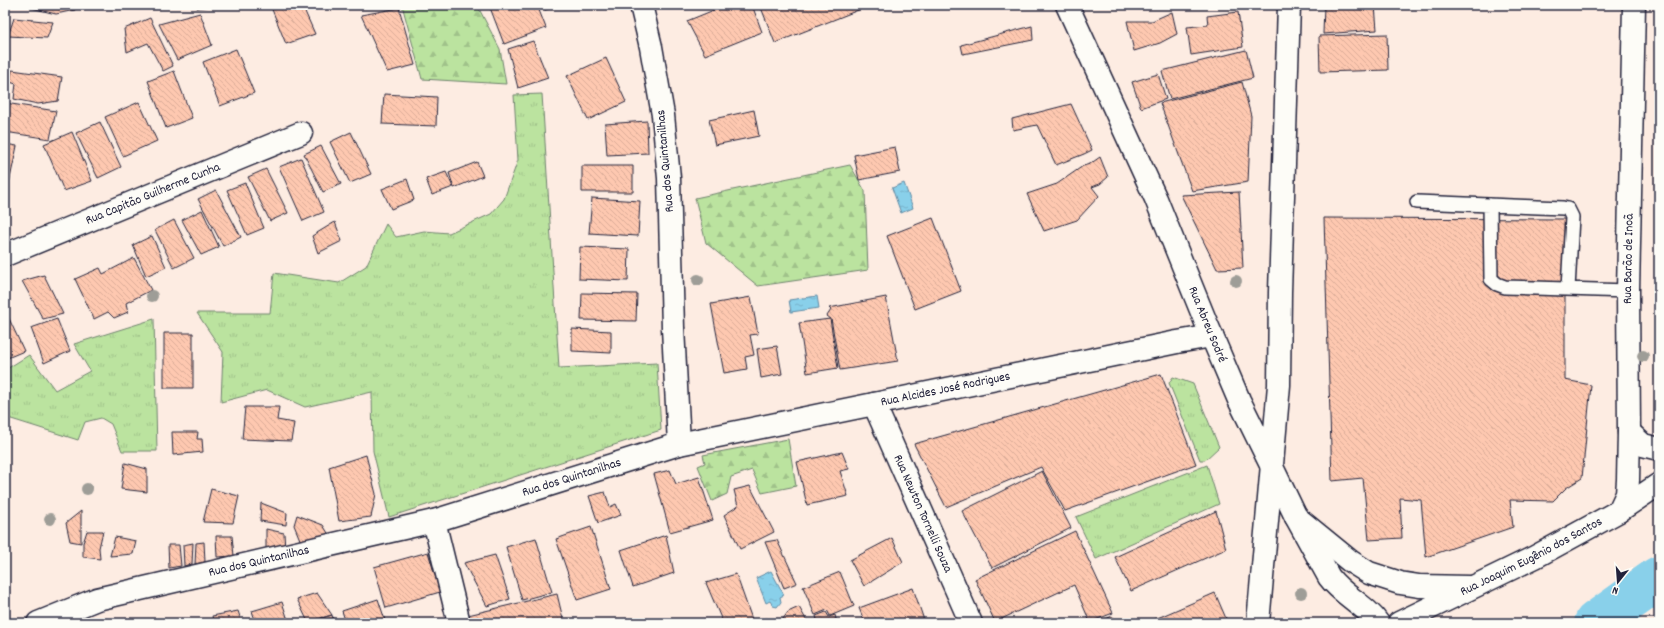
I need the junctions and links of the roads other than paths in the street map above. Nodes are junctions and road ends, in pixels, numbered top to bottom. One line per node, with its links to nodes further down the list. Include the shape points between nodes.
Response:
1 (641, 5): 14 (street, Rua dos Quintanilhas, via 663,115 669,178)
2 (1067, 5): 11 (street, Rua Abreu Sodré, via 1156,199)
3 (1289, 5): 16 (street, via 1280,292 1280,386)
4 (1634, 5): 10 (street, Rua Barão de Inoã)
5 (301, 133): 8 (street, Rua Capitão Guilherme Cunha)
6 (1416, 202): 7 (lane)
7 (1490, 205): 9 (lane, via 1491,279 1505,288); 9 (lane, via 1568,210 1572,217)
8 (5, 255)
9 (1568, 289): 10 (lane)
10 (1628, 291): 13 (street, Rua Barão de Inoã)
11 (1212, 336): 12 (street, Rua Alcides José Rodrigues); 16 (street, Rua Abreu Sodré, via 1239,400)
12 (874, 404): 14 (street, Rua Alcides José Rodrigues); 24 (street, Rua Newton Tornelli Souza)
13 (1629, 432): 15 (street, via 1643,445); 18 (street, Rua Barão de Inoã, via 1627,494)
14 (679, 444): 20 (street, Rua dos Quintanilhas)
15 (1659, 449)
16 (1272, 467): 19 (street, Rua Abreu Sodré); 25 (street)
17 (1659, 484): 18 (street, Rua Joaquim Eugênio dos Santos)
18 (1619, 512): 21 (street, Rua Joaquim Eugênio dos Santos, via 1535,557)
19 (1296, 517): 21 (street, via 1350,561 1369,573 1419,586); 26 (street, Rua Abreu Sodré, via 1321,565 1336,586 1372,615)
20 (434, 520): 22 (street, Rua dos Quintanilhas, via 97,599); 23 (street)
21 (1473, 586): 27 (street, Rua Joaquim Eugênio dos Santos)
22 (38, 623)
23 (459, 623)
24 (971, 623)
25 (1258, 623)
26 (1378, 623)
27 (1399, 623)

